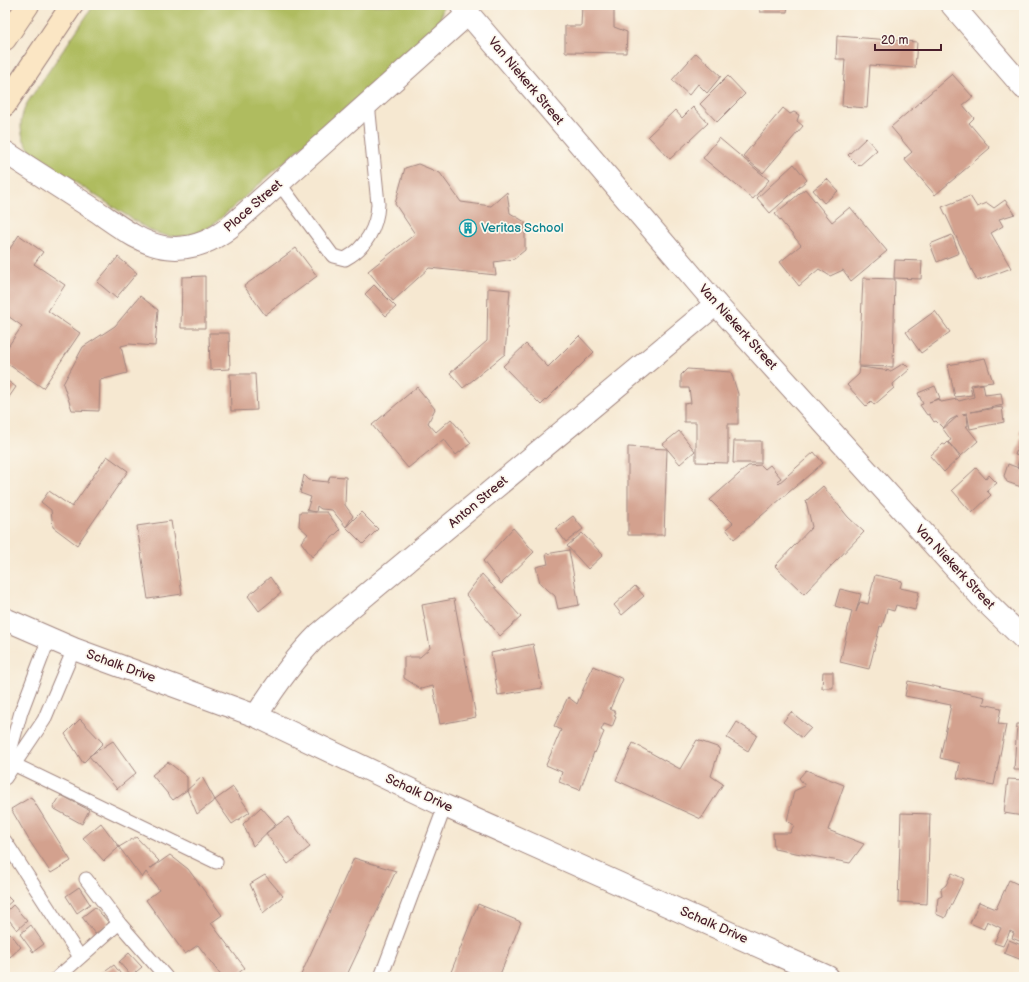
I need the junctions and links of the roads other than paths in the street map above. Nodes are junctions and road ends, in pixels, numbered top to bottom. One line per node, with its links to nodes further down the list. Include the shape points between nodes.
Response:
1 (28, 5): 5 (street)
2 (72, 5): 8 (street)
3 (952, 5): 6 (street)
4 (465, 9): 7 (street, Place Street); 11 (street, Van Niekerk Street)
5 (5, 39)
6 (1024, 88)
7 (368, 103): 10 (street, Place Street); 10 (lane, via 378,217 374,228 355,254 345,259 333,256)
8 (5, 105)
9 (5, 152): 10 (street, Place Street, via 127,231 151,244 165,248 192,246 217,237)
10 (279, 183)
11 (716, 304): 14 (street, Van Niekerk Street, via 984,600); 16 (street, Anton Street, via 319,634 278,681)
12 (5, 619): 13 (street, Schalk Drive)
13 (49, 638): 15 (street, Schalk Drive); 17 (lane, via 21,712)
14 (1024, 639)
15 (74, 649): 16 (street, Schalk Drive); 17 (lane, via 44,720)
16 (256, 716): 19 (street, Schalk Drive)
17 (9, 765): 18 (lane); 21 (lane)
18 (5, 778)
19 (445, 806): 27 (lane); 28 (street, Schalk Drive)
20 (5, 841): 24 (lane)
21 (216, 862)
22 (86, 880): 23 (lane)
23 (119, 923): 24 (lane); 26 (lane)
24 (80, 956): 25 (lane)
25 (58, 977)
26 (166, 977)
27 (381, 977)
28 (828, 977)

